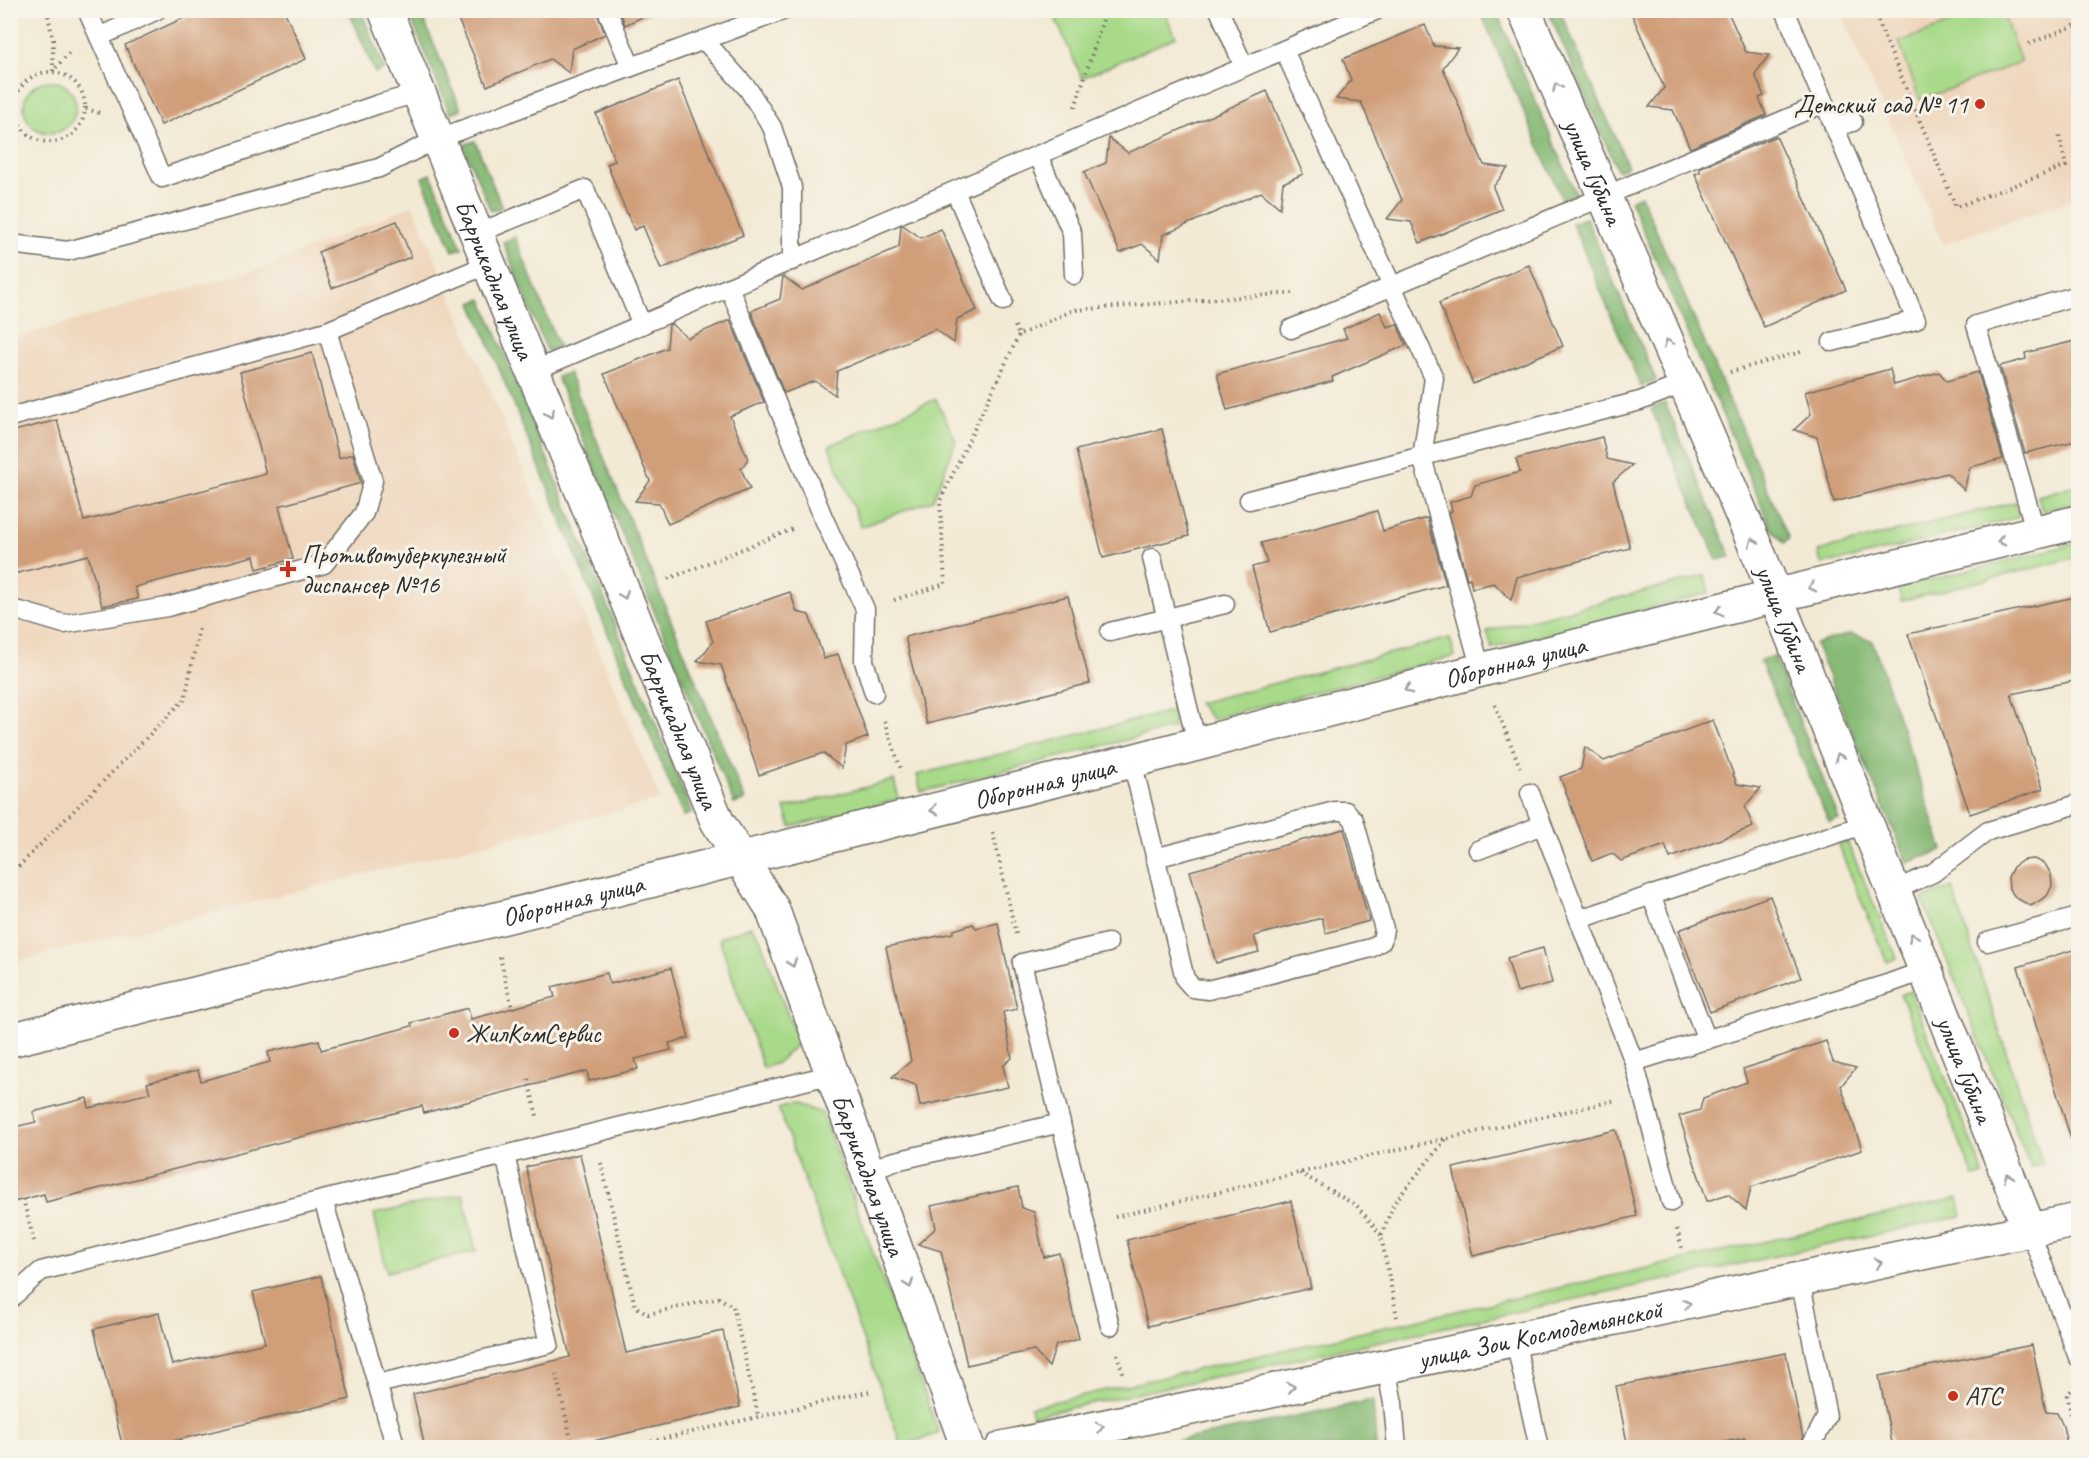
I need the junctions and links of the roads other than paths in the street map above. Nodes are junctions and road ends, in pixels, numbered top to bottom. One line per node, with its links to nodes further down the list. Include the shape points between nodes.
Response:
1 (87, 10): 10 (lane)
2 (157, 10): 10 (lane)
3 (385, 10): 15 (street, Баррикадная улица)
4 (607, 10): 13 (lane)
5 (785, 10): 11 (lane)
6 (1219, 10): 14 (lane)
7 (1377, 10): 12 (lane)
8 (1524, 10): 22 (street, улица Губина, one-way to 8)
9 (1785, 10): 16 (lane)
10 (99, 37): 15 (lane, via 162,178)
11 (704, 40): 13 (lane); 25 (lane, via 748,89 772,127 792,187)
12 (1284, 50): 14 (lane); 28 (lane)
13 (631, 67): 19 (lane)
14 (1244, 67): 20 (lane)
15 (418, 93): 19 (street, Баррикадная улица)
16 (1824, 103): 18 (lane); 22 (lane)
17 (1852, 122): 18 (lane)
18 (1834, 127): 35 (lane, via 1916,320)
19 (437, 139): 23 (street, Баррикадная улица); 24 (lane, via 379,168 68,251)
20 (1038, 155): 21 (lane); 27 (lane, via 1072,233)
21 (955, 191): 25 (lane); 31 (lane)
22 (1604, 196): 28 (lane); 37 (street, улица Губина, one-way to 22)
23 (476, 234): 26 (street, Баррикадная улица); 32 (lane, via 585,189)
24 (10, 244)
25 (792, 261): 29 (lane)
26 (489, 264): 34 (lane); 36 (street, Баррикадная улица)
27 (1074, 275)
28 (1392, 286): 33 (lane); 39 (lane, via 1434,378)
29 (729, 287): 32 (lane); 50 (lane, via 865,609 864,661)
30 (2079, 295): 42 (lane, via 1976,325)
31 (1003, 301)
32 (642, 325): 36 (lane)
33 (1291, 329)
34 (327, 331): 38 (lane); 46 (lane, via 373,481 364,513 324,564 167,607 64,624)
35 (1832, 342)
36 (533, 371): 58 (street, Баррикадная улица, one-way to 58, via 717,822)
37 (1685, 383): 39 (lane, via 1640,401); 44 (street, улица Губина, one-way to 37)
38 (10, 417)
39 (1422, 457): 40 (lane); 49 (lane)
40 (1249, 500)
41 (2079, 522): 42 (street, Оборонная улица)
42 (2036, 532): 44 (street, Оборонная улица, one-way to 44)
43 (1152, 558): 47 (lane)
44 (1776, 596): 49 (street, Оборонная улица, one-way to 49); 55 (street, улица Губина, one-way to 44)
45 (1225, 604): 47 (lane)
46 (20, 611)
47 (1166, 618): 48 (lane); 51 (lane)
48 (1110, 632)
49 (1486, 684): 51 (street, Оборонная улица, one-way to 51)
50 (874, 693)
51 (1197, 744): 52 (street, Оборонная улица)
52 (1132, 761): 58 (street, Оборонная улица, one-way to 58); 59 (lane)
53 (1530, 793): 56 (lane)
54 (2079, 804): 60 (lane, via 1988,831 1933,873)
55 (1866, 824): 60 (street, улица Губина); 61 (lane)
56 (1542, 825): 57 (lane); 63 (lane)
57 (1478, 850)
58 (741, 858): 67 (street, Оборонная улица); 70 (street, Баррикадная улица, one-way to 70, via 772,908)
59 (1155, 858): 59 (lane, via 1185,979 1193,988 1208,990 1371,948 1382,941 1384,929 1354,820 1346,811)
60 (1893, 891): 66 (street, улица Губина, one-way to 60)
61 (1651, 895): 63 (lane); 68 (lane)
62 (2079, 917): 64 (lane)
63 (1580, 918): 69 (lane)
64 (1987, 942)
65 (1108, 943): 71 (lane, via 1022,963)
66 (1926, 970): 68 (lane); 77 (street, улица Губина, one-way to 66)
67 (10, 1040)
68 (1707, 1040): 69 (lane)
69 (1634, 1062): 75 (lane)
70 (832, 1074): 72 (lane); 73 (street, Баррикадная улица)
71 (1061, 1123): 73 (lane, via 891,1162); 80 (lane)
72 (505, 1155): 74 (lane); 84 (lane, via 549,1344)
73 (868, 1171): 86 (street, Баррикадная улица, one-way to 86)
74 (323, 1200): 79 (lane, via 41,1271); 84 (lane)
75 (1671, 1202)
76 (2079, 1220): 77 (street, улица Зои Космодемьянской)
77 (2030, 1231): 78 (street, улица Зои Космодемьянской, one-way to 77); 82 (lane)
78 (1800, 1279): 81 (street, улица Зои Космодемьянской, one-way to 78); 90 (lane, via 1827,1416)
79 (10, 1299)
80 (1110, 1326)
81 (1515, 1340): 83 (street, улица Зои Космодемьянской); 89 (lane)
82 (2079, 1357)
83 (1386, 1368): 87 (street, улица Зои Космодемьянской, one-way to 83); 88 (lane, via 1394,1403)
84 (377, 1384): 85 (lane)
85 (396, 1448)
86 (968, 1448)
87 (1002, 1448)
88 (1396, 1448)
89 (1539, 1448)
90 (1809, 1448)

